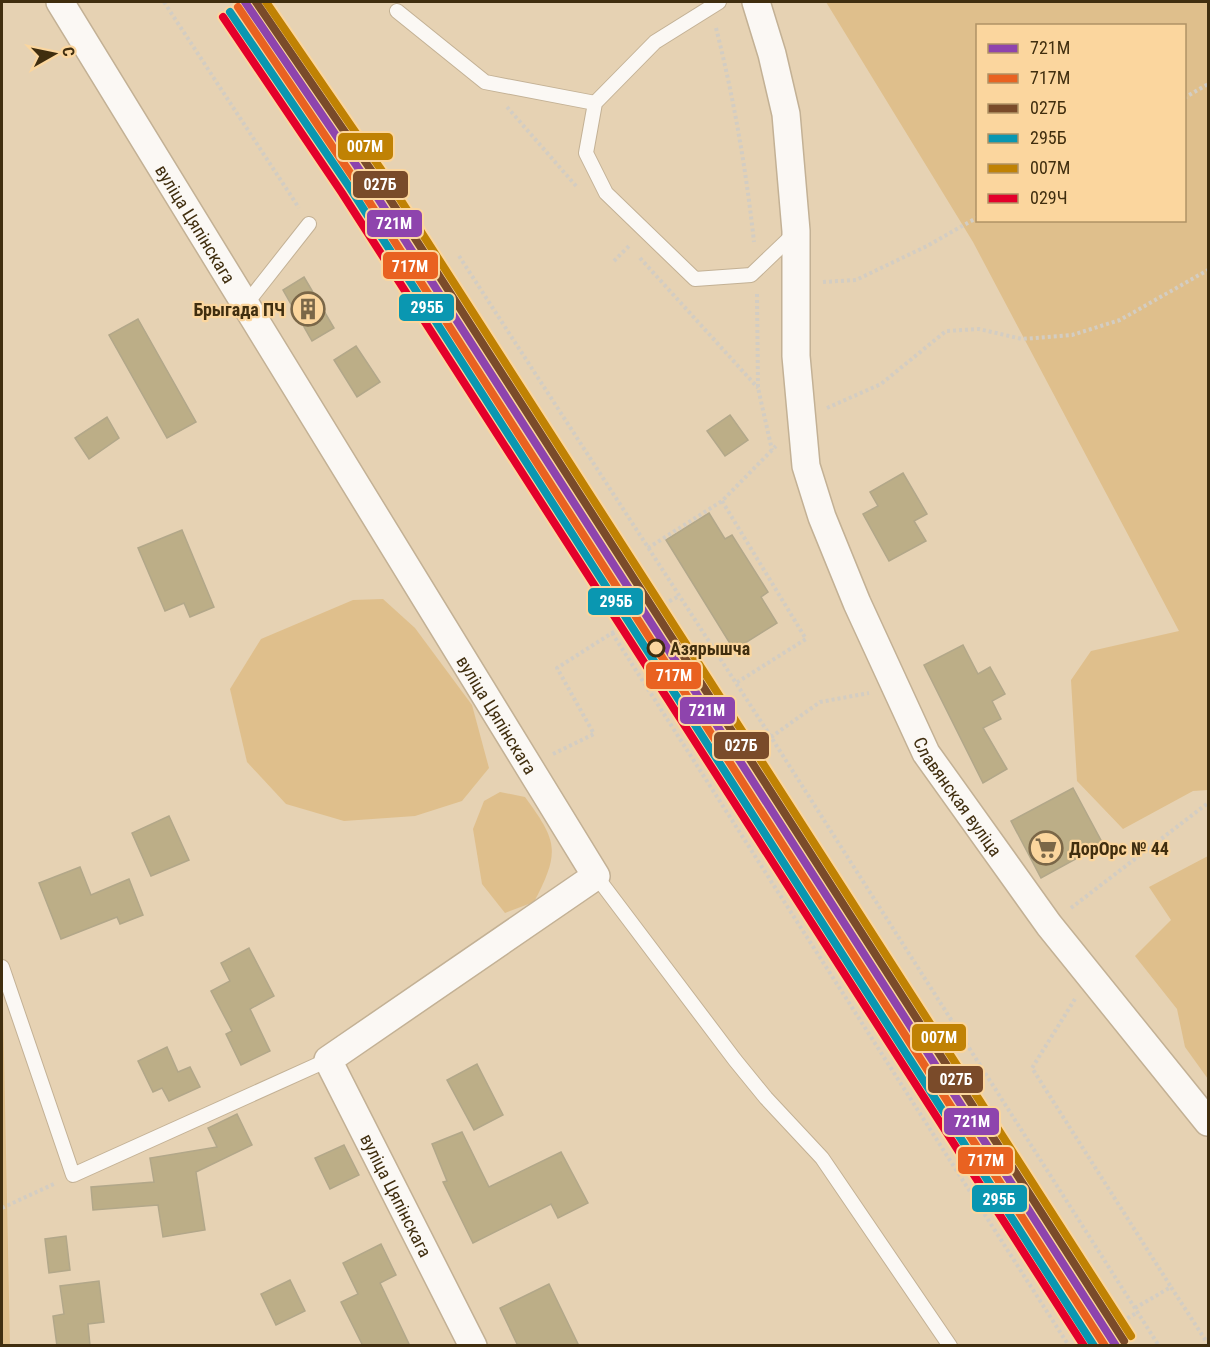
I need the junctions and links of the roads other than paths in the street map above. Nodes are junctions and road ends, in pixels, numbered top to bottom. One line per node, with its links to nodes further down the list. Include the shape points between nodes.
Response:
1 (60, 2): 8 (street, вуліца Цяпінскага)
2 (756, 2): 7 (street, Славянская вуліца, via 786,114)
3 (715, 4): 5 (lane, via 655,42)
4 (397, 11): 5 (lane, via 485,82)
5 (595, 103): 7 (lane, via 586,153 606,193 695,279 751,274)
6 (309, 224): 8 (lane)
7 (796, 231): 12 (street, Славянская вуліца, via 796,356 806,466 857,603 932,762 1048,925)
8 (246, 304): 9 (street, вуліца Цяпінскага)
9 (596, 876): 11 (street); 14 (lane, via 735,1060 822,1158)
10 (2, 967): 11 (lane, via 73,1175)
11 (328, 1060): 13 (street, вуліца Цяпінскага)
12 (1209, 1122)
13 (473, 1346)
14 (950, 1346)

